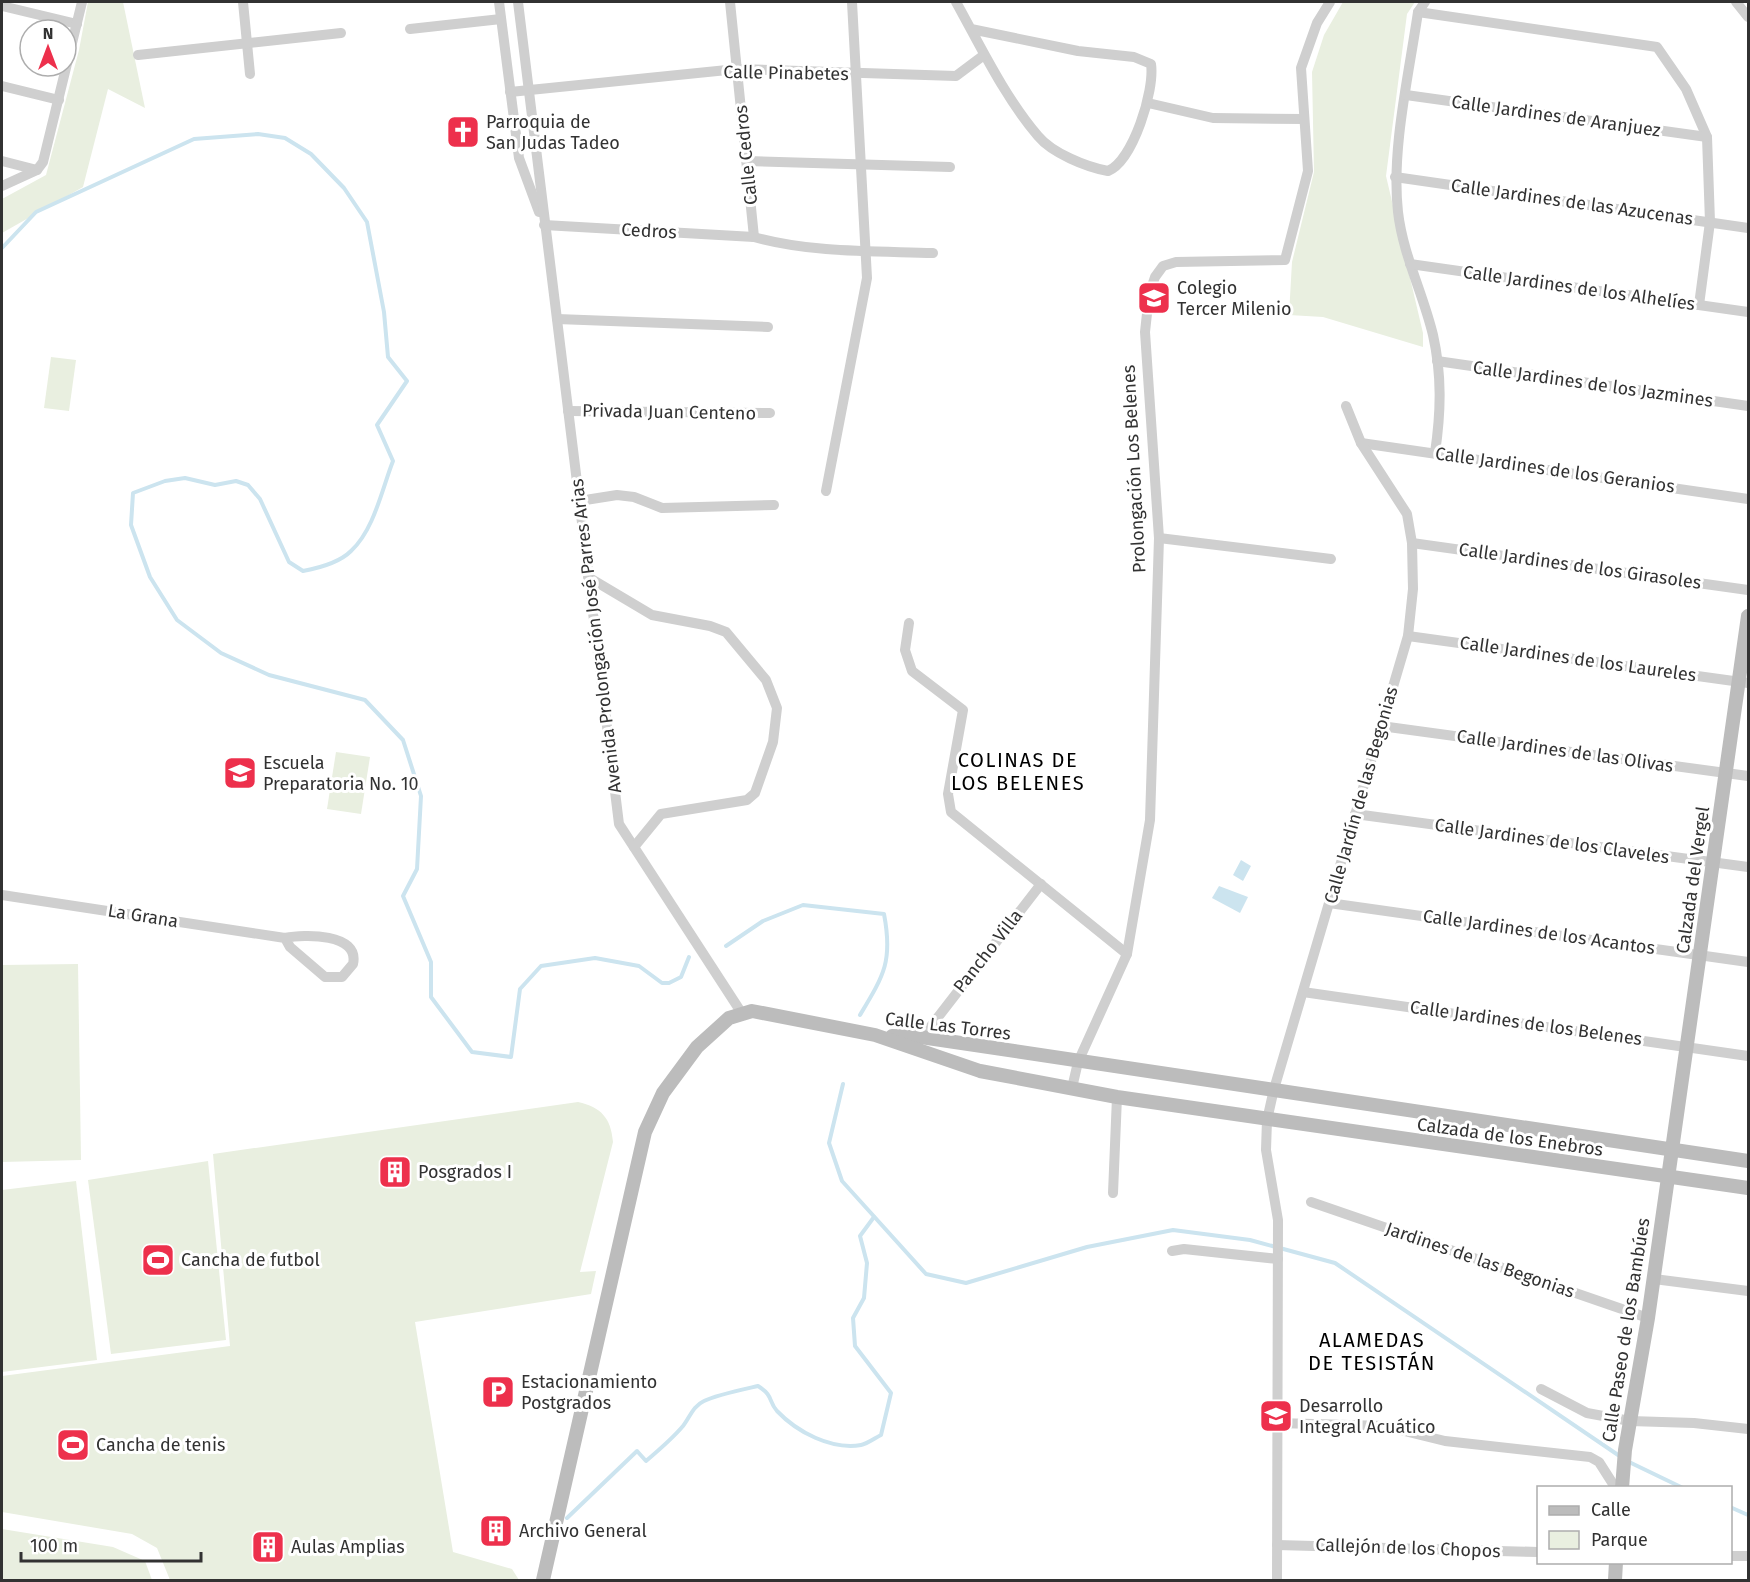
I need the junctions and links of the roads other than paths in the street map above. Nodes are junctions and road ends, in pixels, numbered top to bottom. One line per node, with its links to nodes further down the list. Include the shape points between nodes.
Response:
1 (82, 2): 16 (street)
2 (243, 2): 20 (street)
3 (499, 2): 15 (street, Avenida Prolongación José Parres Arias)
4 (518, 2): 28 (street, Avenida Prolongación José Parres Arias)
5 (730, 2): 23 (street, Calle Cedros)
6 (852, 2): 25 (street)
7 (956, 2): 18 (street)
8 (1330, 2): 33 (street, Prolongación Los Belenes, via 1317,23 1301,68)
9 (1425, 2): 12 (street)
10 (1736, 2): 13 (street)
11 (2, 6): 14 (street)
12 (1418, 12): 30 (street); 34 (street, via 1657,47 1686,89)
13 (1748, 16)
14 (52, 18)
15 (501, 19): 17 (street); 29 (street, Avenida Prolongación José Parres Arias)
16 (78, 20)
17 (410, 28)
18 (971, 29): 22 (street); 32 (street, via 1078,51 1134,57 1151,64 1153,78)
19 (341, 33): 20 (street)
20 (247, 43): 21 (street); 24 (street)
21 (138, 55)
22 (984, 55): 25 (street, Calle Pinabetes, via 956,76); 32 (street, via 1039,138 1098,170 1108,171 1121,162)
23 (737, 69): 25 (street, Calle Pinabetes); 28 (street, Calle Pinabetes); 36 (street, Calle Cedros)
24 (250, 74)
25 (855, 75): 37 (street)
26 (64, 78): 31 (street)
27 (2, 86): 31 (street)
28 (528, 90): 29 (street, Calle Pinabetes); 43 (street, Avenida Prolongación José Parres Arias)
29 (510, 92): 43 (street, Avenida Prolongación José Parres Arias, via 519,158)
30 (1406, 95): 34 (street, Calle Jardines de Aranjuez); 40 (street)
31 (59, 100): 38 (street)
32 (1148, 103): 33 (street, via 1213,118)
33 (1304, 119): 64 (street, Prolongación Los Belenes, via 1308,171 1285,260 1176,262 1163,266 1155,277 1145,332)
34 (1707, 137): 42 (street)
35 (2, 161): 38 (street)
36 (747, 161): 37 (street); 45 (street, Calle Cedros)
37 (862, 164): 39 (street); 46 (street)
38 (40, 166): 41 (street)
39 (950, 167)
40 (1395, 177): 42 (street, Calle Jardines de las Azucenas); 48 (street, via 1398,214)
41 (2, 186)
42 (1710, 222): 44 (street, Calle Jardines de las Azucenas); 49 (street)
43 (544, 225): 45 (street, Cedros); 51 (street, Avenida Prolongación José Parres Arias)
44 (1749, 228)
45 (754, 237): 46 (street, Cedros, via 779,244)
46 (867, 251): 47 (street, Cedros); 60 (street, via 867,278)
47 (933, 253)
48 (1410, 264): 49 (street, Calle Jardines de los Alhelíes); 53 (street, via 1433,334)
49 (1699, 305): 50 (street, Calle Jardines de los Alhelíes)
50 (1749, 312)
51 (557, 319): 52 (street); 56 (street, Avenida Prolongación José Parres Arias)
52 (768, 327)
53 (1437, 361): 55 (street, Calle Jardines de los Jazmines); 59 (street, via 1442,406)
54 (1346, 406): 58 (street, Calle Jardín de las Begonias)
55 (1749, 406)
56 (568, 411): 57 (street, Privada Juan Centeno); 62 (street, Avenida Prolongación José Parres Arias)
57 (770, 413)
58 (1361, 443): 59 (street, Calle Jardines de los Geranios); 65 (street, Calle Jardín de las Begonias, via 1407,514)
59 (1435, 453): 61 (street, Calle Jardines de los Geranios)
60 (826, 491)
61 (1749, 499)
62 (579, 501): 63 (street, via 617,495 634,496 662,508); 67 (street, Avenida Prolongación José Parres Arias)
63 (774, 505)
64 (1159, 538): 66 (street); 84 (street, Prolongación Los Belenes, via 1150,820)
65 (1412, 543): 68 (street, Calle Jardines de los Girasoles); 71 (street, Calle Jardín de las Begonias)
66 (1332, 559)
67 (588, 577): 77 (street, Avenida Prolongación José Parres Arias, via 619,824); 77 (street, via 652,615 726,632 766,680 777,708 773,742 755,793 747,800 662,814)
68 (1749, 590)
69 (1749, 616): 72 (main road, Calzada del Vergel)
70 (909, 623): 80 (street, via 905,650 912,671 963,710 948,794 951,812)
71 (1408, 636): 72 (street, Calle Jardines de los Laureles); 73 (street, Calle Jardín de las Begonias)
72 (1744, 682): 74 (main road, Calzada del Vergel)
73 (1381, 726): 74 (street, Calle Jardines de las Olivas); 76 (street, Calle Jardín de las Begonias)
74 (1726, 773): 75 (street, Calle Jardines de las Olivas); 78 (main road, Calzada del Vergel)
75 (1749, 776)
76 (1355, 814): 78 (street, Calle Jardines de los Claveles); 82 (street, Calle Jardín de las Begonias)
77 (634, 847): 88 (street, Avenida Prolongación José Parres Arias)
78 (1713, 862): 79 (street, Calle Jardines de los Claveles); 85 (main road, Calzada del Vergel)
79 (1749, 867)
80 (1041, 884): 84 (street); 89 (street, Pancho Villa)
81 (2, 895): 83 (street, La Grana)
82 (1329, 903): 85 (street, Calle Jardines de los Acantos); 87 (street, Calle Jardín de las Begonias)
83 (285, 938): 83 (street, La Grana, via 325,977 342,977 353,964 352,949 341,941)
84 (1126, 954): 92 (street, Prolongación Los Belenes)
85 (1700, 955): 86 (street, Calle Jardines de los Acantos); 90 (main road, Calzada del Vergel)
86 (1749, 962)
87 (1302, 992): 90 (street, Calle Jardines de los Belenes); 94 (street, Calle Jardín de las Begonias)
88 (741, 1012): 89 (main road, Calle Las Torres, via 763,1012); 118 (main road, via 718,1027 680,1068 663,1092 645,1132)
89 (918, 1043): 92 (main road, Calle Las Torres); 93 (main road, Calle Las Torres, via 980,1071)
90 (1687, 1046): 91 (street, Calle Jardines de los Belenes); 97 (main road, Calzada del Vergel)
91 (1749, 1056)
92 (1078, 1062): 93 (street, Prolongación Los Belenes); 94 (main road, Calle Las Torres)
93 (1072, 1088): 95 (main road, Calle Las Torres)
94 (1274, 1089): 96 (street, Calle Jardín de las Begonias); 97 (main road, Calzada de los Enebros)
95 (1117, 1097): 96 (main road, Calle Las Torres); 101 (street)
96 (1267, 1120): 99 (main road, Calzada de los Enebros); 104 (street, Calle Jardín de las Begonias, via 1266,1150)
97 (1673, 1149): 98 (main road, Calzada de los Enebros); 99 (main road, Calle Paseo de los Bambúes)
98 (1749, 1161)
99 (1668, 1179): 100 (main road, Calzada de los Enebros); 105 (main road, Calle Paseo de los Bambúes)
100 (1749, 1188)
101 (1113, 1193)
102 (1311, 1202): 107 (street, Jardines de las Begonias)
103 (1172, 1251): 104 (street)
104 (1278, 1257): 110 (street, Calle Jardín de las Begonias)
105 (1654, 1279): 106 (street); 107 (main road, Calle Paseo de los Bambúes)
106 (1749, 1291)
107 (1648, 1318): 109 (main road, Calle Paseo de los Bambúes)
108 (1541, 1389): 109 (street, via 1587,1413)
109 (1630, 1421): 111 (street); 112 (main road, Calle Paseo de los Bambúes)
110 (1278, 1423): 112 (street, via 1384,1426 1445,1441 1590,1457 1599,1462 1613,1484); 113 (street, Calle Jardín de las Begonias)
111 (1749, 1429)
112 (1622, 1482)
113 (1277, 1545): 114 (street, Callejón de los Chopos); 119 (street, Calle Jardín de las Begonias)
114 (1537, 1552)
115 (1732, 1556): 116 (street)
116 (1749, 1556)
117 (1616, 1564): 120 (main road)
118 (543, 1581)
119 (1277, 1581)
120 (1615, 1581)

